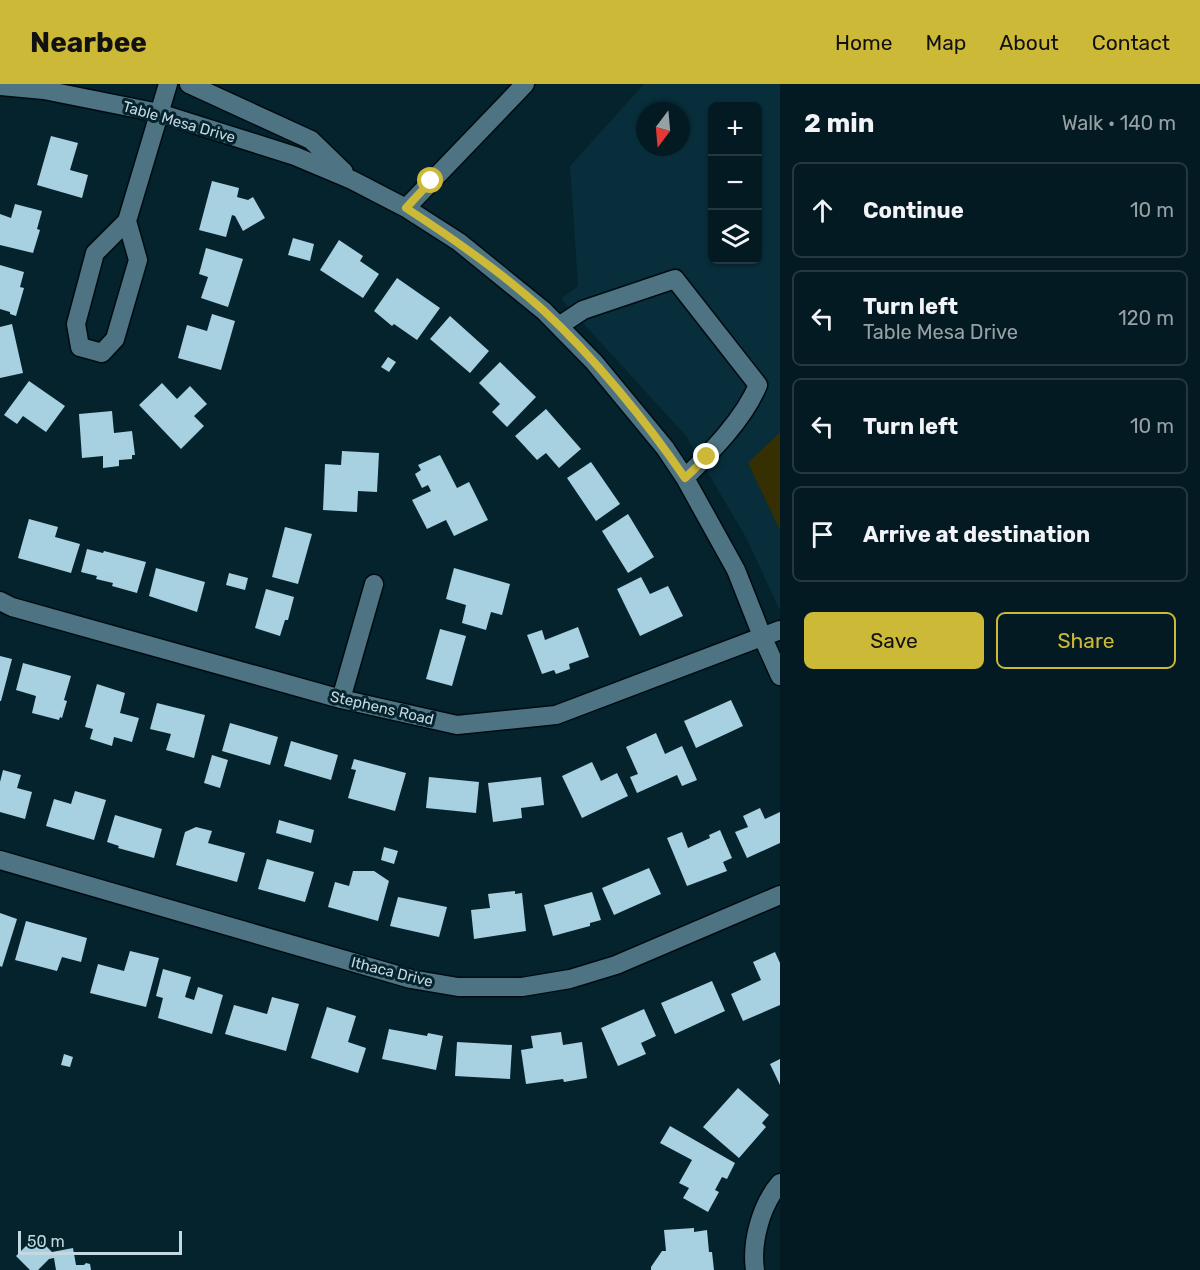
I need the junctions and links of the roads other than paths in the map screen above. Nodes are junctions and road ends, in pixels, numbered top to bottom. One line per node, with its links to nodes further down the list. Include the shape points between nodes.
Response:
1 (168, 84): 5 (street)
2 (189, 84): 6 (street, Table Mesa Drive, via 311,140)
3 (525, 84): 7 (street)
4 (0, 87): 5 (street, Table Mesa Drive, via 45,90)
5 (159, 113): 6 (street, Table Mesa Drive, via 295,156); 8 (street)
6 (352, 180): 7 (street, Table Mesa Drive)
7 (406, 208): 9 (street, Table Mesa Drive, via 500,273)
8 (127, 221): 8 (street, via 95,253 76,324 80,347 102,352 115,339 138,260)
9 (559, 326): 10 (street, Table Mesa Drive, via 594,362); 10 (street, via 588,308 675,279 758,385 709,455)
10 (685, 478): 14 (street, Table Mesa Drive, via 736,570)
11 (374, 584): 16 (street)
12 (0, 601): 16 (street, Stephens Road)
13 (780, 630): 14 (street, Stephens Road)
14 (762, 636): 15 (street, Table Mesa Drive); 16 (street, Stephens Road, via 556,716 457,725)
15 (780, 676)
16 (341, 699)
17 (0, 860): 18 (street, Ithaca Drive, via 411,979 458,987 522,987 570,979 616,965)
18 (780, 895)
19 (780, 1183): 20 (street, via 759,1223 753,1256)
20 (755, 1270)

